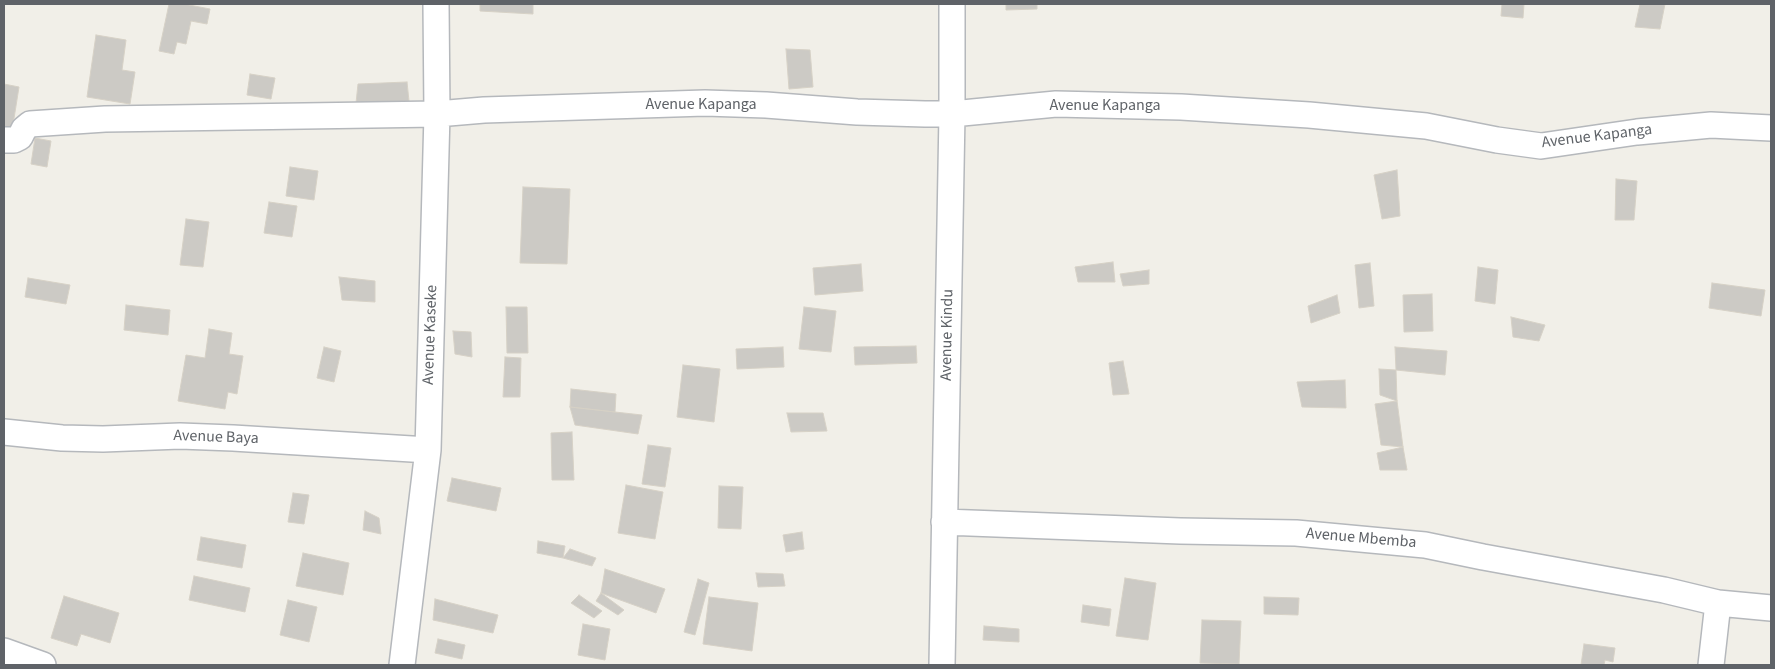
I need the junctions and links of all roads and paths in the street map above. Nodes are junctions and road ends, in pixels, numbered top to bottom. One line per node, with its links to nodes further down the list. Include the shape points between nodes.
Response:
1 (436, 4): 3 (street, Avenue Kaseke)
2 (952, 4): 4 (street, Avenue Kindu)
3 (437, 114): 4 (street, Avenue Kapanga, via 705,103); 6 (street, Avenue Kapanga, via 105,119 30,124 20,137); 8 (street, Avenue Kaseke)
4 (952, 114): 5 (street, Avenue Kapanga, via 1056,104 1181,106 1426,126 1541,146 1711,125); 9 (street, Avenue Kindu)
5 (1771, 128)
6 (4, 140)
7 (4, 432): 8 (street, Avenue Baya, via 103,439 233,438)
8 (428, 450): 14 (street, Avenue Kaseke)
9 (944, 522): 10 (street, Avenue Mbemba, via 1296,533 1425,545); 15 (street, Avenue Kindu)
10 (1718, 603): 11 (street, Avenue Mbemba); 16 (street)
11 (1771, 608)
12 (4, 651): 13 (street)
13 (43, 665)
14 (402, 665)
15 (942, 665)
16 (1712, 665)

